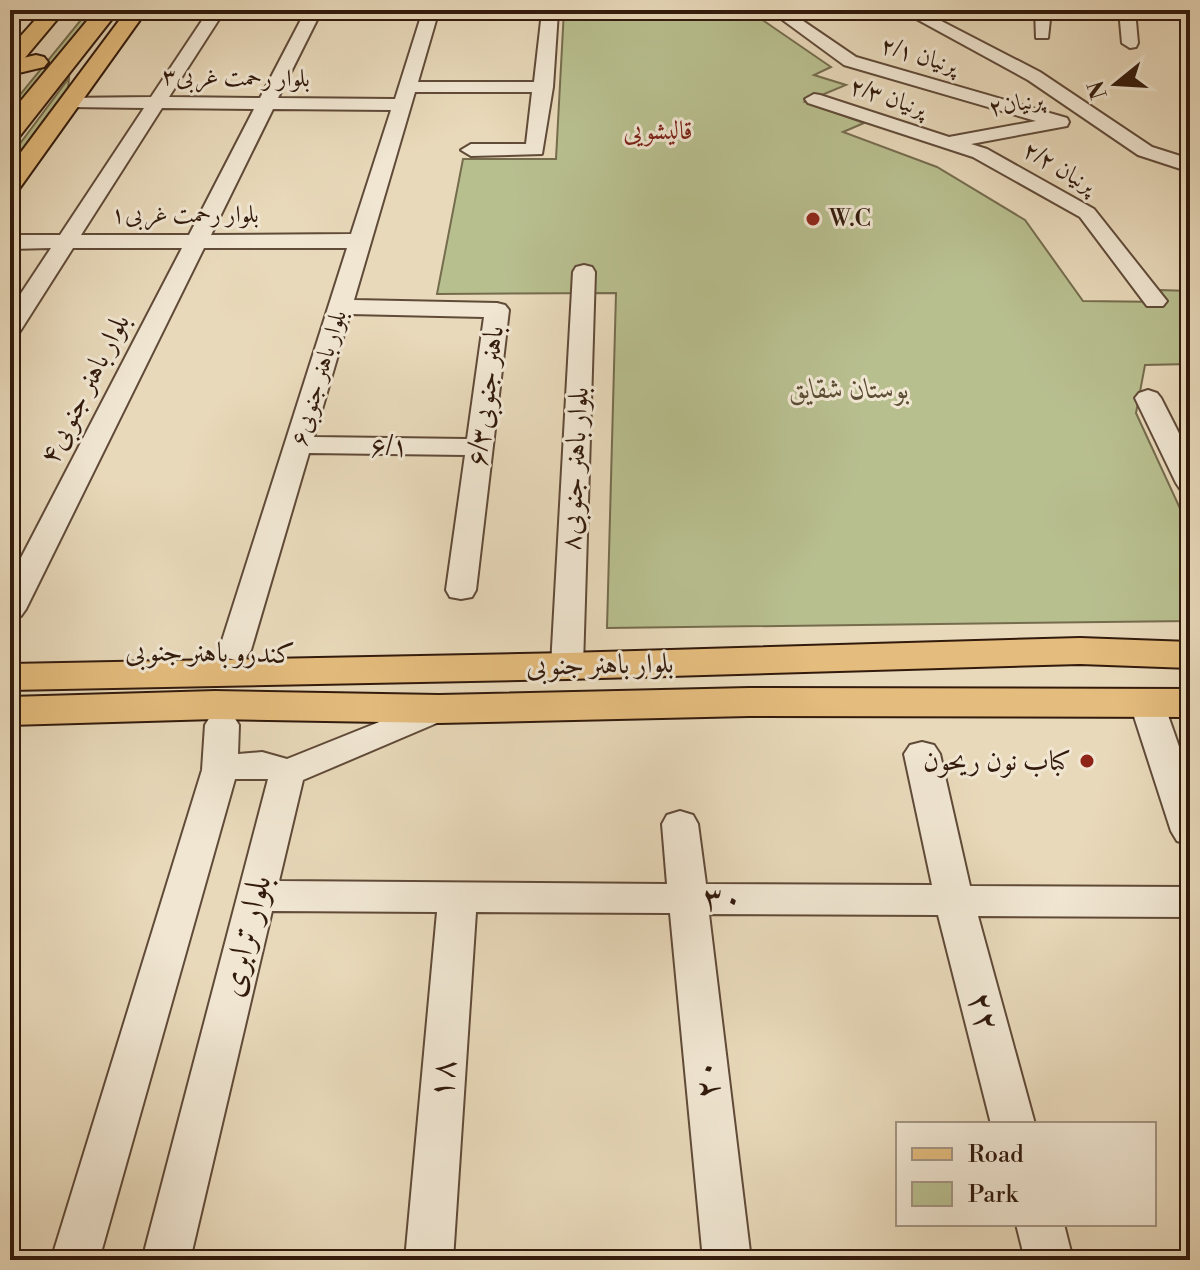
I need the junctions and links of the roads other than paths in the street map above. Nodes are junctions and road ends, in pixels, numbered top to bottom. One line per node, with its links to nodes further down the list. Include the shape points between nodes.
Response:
1 (55, 10): 16 (main road)
2 (78, 10): 16 (highway)
3 (137, 10): 18 (main road)
4 (217, 10): 21 (street)
5 (314, 10): 22 (street, بلوار باهنر جنوبی۴)
6 (431, 10): 19 (street, بلوار باهنر جنوبی۶)
7 (777, 10): 24 (street, پرنیان ۲/۱, via 850,61)
8 (908, 10): 23 (street, via 1012,63)
9 (1043, 10): 13 (street)
10 (1127, 10): 14 (street)
11 (109, 11): 15 (highway)
12 (550, 12): 17 (street)
13 (1042, 35)
14 (1130, 43)
15 (70, 58): 18 (highway); 25 (highway)
16 (15, 69)
17 (544, 87): 19 (street, بلوار رحمت غربی۳); 27 (street, via 535,150)
18 (74, 96): 21 (street, بلوار رحمت غربی۳); 29 (main road)
19 (405, 96): 22 (street, بلوار رحمت غربی۳); 31 (street, بلوار باهنر جنوبی۶)
20 (814, 99): 26 (street, پرنیان ۲/۳)
21 (159, 102): 22 (street, بلوار رحمت غربی۳); 33 (street)
22 (268, 102): 30 (street, بلوار باهنر جنوبی۴)
23 (1095, 116): 24 (street, پرنیان۲); 28 (street, via 1145,151)
24 (1060, 122): 26 (street, پرنیان۲)
25 (10, 131)
26 (947, 142): 35 (street, پرنیان ۲/۲, via 980,153 1087,213)
27 (471, 150)
28 (1190, 166)
29 (10, 184)
30 (195, 241): 31 (street, بلوار رحمت غربی۱); 33 (street, بلوار رحمت غربی۱); 43 (street, بلوار باهنر جنوبی۴)
31 (361, 241): 36 (street, بلوار باهنر جنوبی۶)
32 (10, 242): 33 (street, بلوار رحمت غربی۱)
33 (66, 242): 37 (street)
34 (584, 272): 47 (street, ۸بلوار باهنر جنوبی)
35 (1155, 301)
36 (341, 307): 39 (street, بلوار باهنر جنوبی۶); 40 (street, ۶/۳باهنر جنوبی, via 497,310)
37 (10, 328)
38 (1148, 398): 41 (street)
39 (299, 445): 40 (street, ۶/۱); 44 (street, بلوار باهنر جنوبی۶)
40 (480, 447): 42 (street, ۶/۳باهنر جنوبی)
41 (1190, 483)
42 (461, 590)
43 (10, 609)
44 (235, 650): 45 (main road, کندرو باهنر جنوبی); 48 (main road, کندرو باهنر جنوبی, via 367,656)
45 (10, 653)
46 (1190, 655): 47 (main road, بلوار باهنر جنوبی, via 1080,651)
47 (567, 666): 48 (main road, بلوار باهنر جنوبی)
48 (409, 667): 49 (main road, بلوار باهنر جنوبی)
49 (10, 677)
50 (1146, 701): 51 (main road, بلوار باهنر جنوبی); 53 (main road, بلوار باهنر جنوبی); 61 (street)
51 (1190, 703)
52 (371, 709): 53 (main road, بلوار باهنر جنوبی); 54 (main road, بلوار باهنر جنوبی, via 215,705); 55 (main road)
53 (439, 709): 59 (street)
54 (10, 711)
55 (222, 725): 56 (main road); 58 (street)
56 (10, 732)
57 (922, 754): 65 (street, ۲۲)
58 (220, 770): 59 (street, via 270,764); 69 (street)
59 (287, 773): 62 (street, بلوار ترابری)
60 (680, 824): 64 (street, ۲۰)
61 (1190, 831)
62 (255, 896): 63 (street, ۳۰); 70 (street, بلوار ترابری)
63 (458, 897): 64 (street, ۳۰); 71 (street, ۱۸)
64 (687, 898): 65 (street, ۳۰); 72 (street, ۲۰)
65 (954, 900): 66 (street, ۳۰); 67 (street, ۲۲)
66 (1190, 902)
67 (1012, 1122)
68 (1040, 1226): 73 (street)
69 (75, 1260)
70 (166, 1260)
71 (429, 1260)
72 (727, 1260)
73 (1049, 1260)

